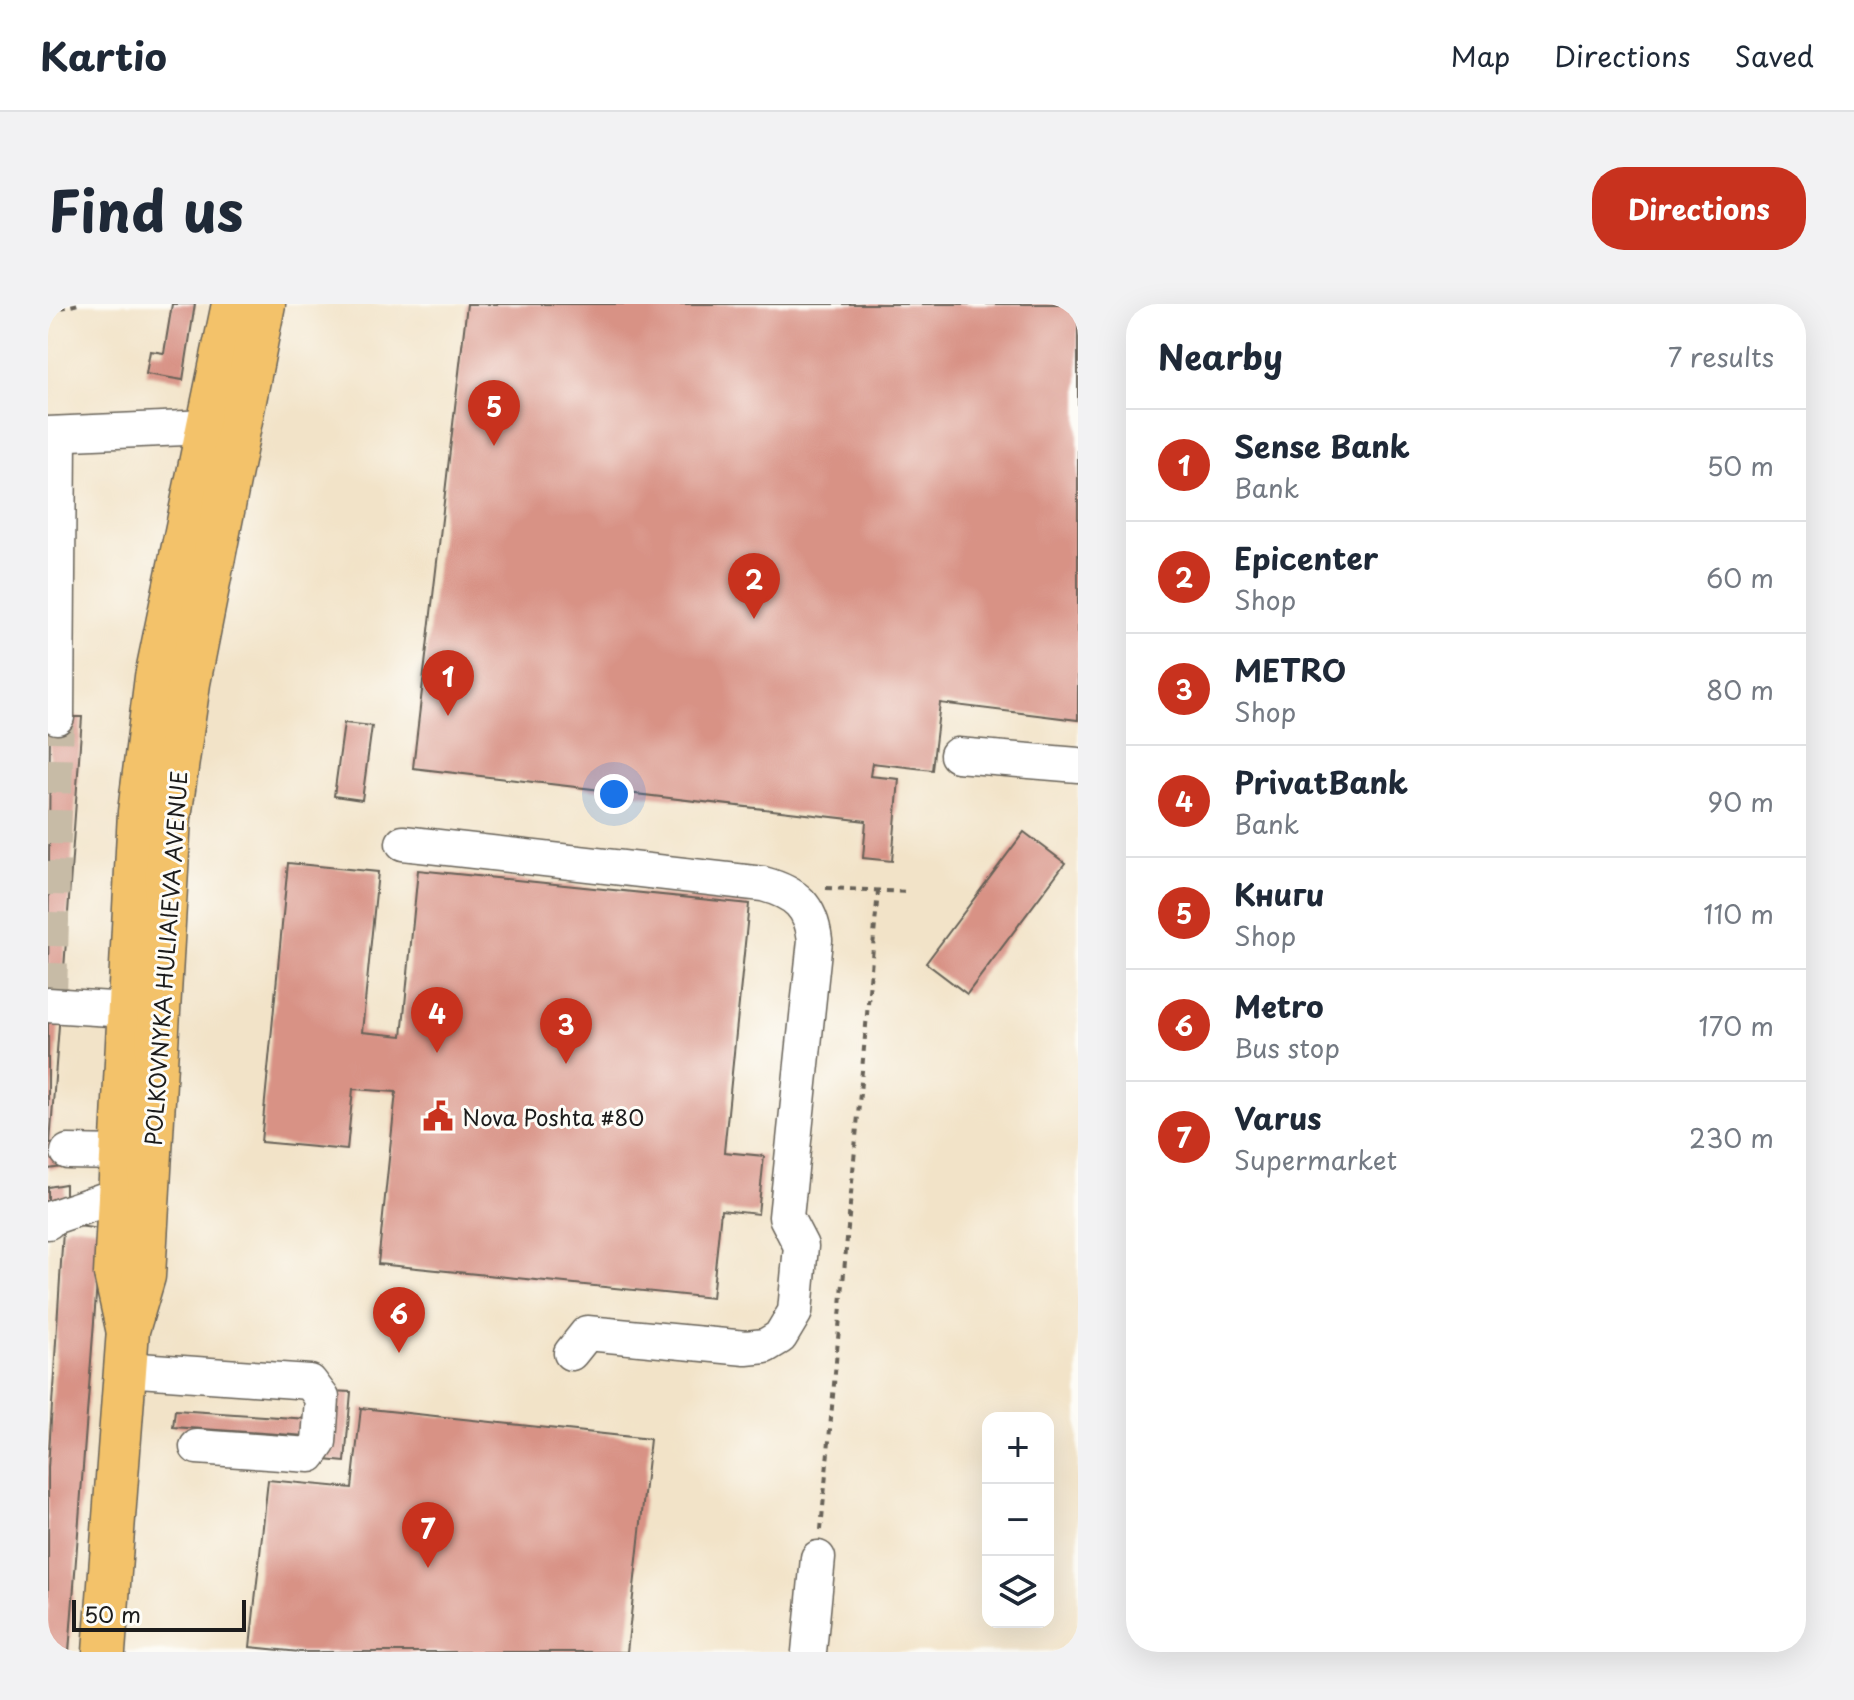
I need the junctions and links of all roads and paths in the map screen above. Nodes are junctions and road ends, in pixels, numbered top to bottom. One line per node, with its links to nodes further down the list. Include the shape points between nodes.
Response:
1 (79, 304): 4 (path)
2 (233, 304): 5 (main road, POLKOVNYKA HULIAIEVA AVENUE)
3 (264, 304): 20 (main road, POLKOVNYKA HULIAIEVA AVENUE, via 189,683 170,817 144,1276)
4 (48, 311)
5 (208, 427): 6 (lane); 15 (main road, POLKOVNYKA HULIAIEVA AVENUE, via 156,677 139,812)
6 (53, 434): 7 (lane)
7 (57, 717)
8 (957, 755): 9 (lane)
9 (1078, 765)
10 (403, 843): 21 (lane, via 763,884 786,890 813,919 786,1217 801,1246 789,1327 765,1346 746,1348 587,1333)
11 (822, 888): 12 (path)
12 (878, 891): 13 (path); 23 (path)
13 (909, 892)
14 (49, 1002): 15 (lane)
15 (127, 1010): 17 (main road, POLKOVNYKA HULIAIEVA AVENUE)
16 (68, 1152): 17 (lane)
17 (120, 1153): 18 (main road, POLKOVNYKA HULIAIEVA AVENUE)
18 (118, 1195): 19 (lane); 20 (main road, POLKOVNYKA HULIAIEVA AVENUE, via 115,1274)
19 (48, 1220)
20 (126, 1349): 22 (lane, via 310,1382 322,1398 319,1442 310,1455); 24 (main road, POLKOVNYKA HULIAIEVA AVENUE)
21 (571, 1353)
22 (197, 1447)
23 (818, 1558): 25 (lane)
24 (104, 1652)
25 (809, 1652)

